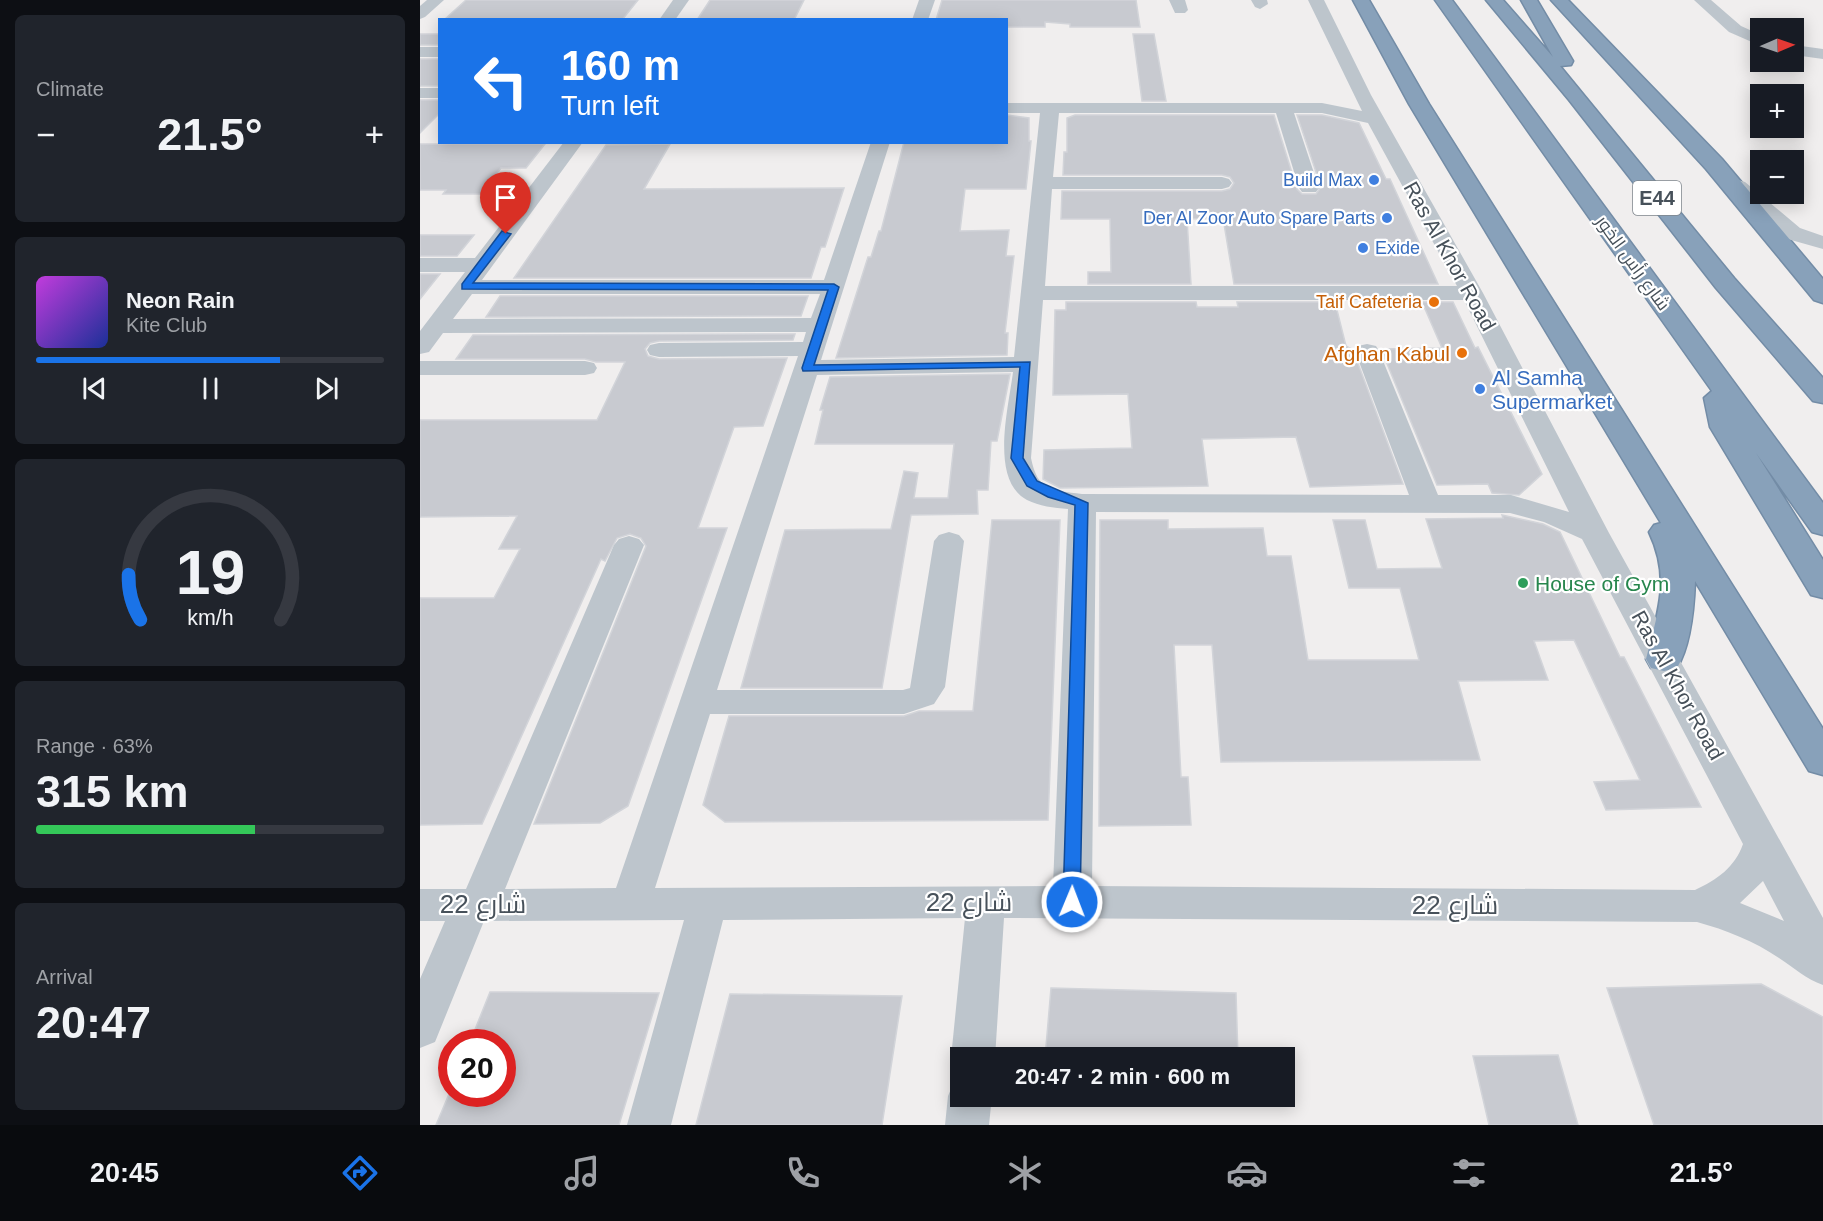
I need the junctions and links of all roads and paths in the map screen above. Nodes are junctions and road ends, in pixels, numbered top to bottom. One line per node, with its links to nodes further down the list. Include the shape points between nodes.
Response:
1 (436, 0): 12 (street)
2 (681, 0): 13 (street)
3 (927, 0): 14 (street)
4 (1316, 0): 25 (street, Ras Al Khor Road)
5 (1443, 0): 52 (highway, شارع رأس الخور / E44)
6 (1494, 0): 26 (highway, E44)
7 (1529, 0): 26 (highway, via 1565,63)
8 (1558, 0): 34 (highway, via 1641,82)
9 (1702, 0): 16 (street, via 1735,29)
10 (1715, 0): 15 (street)
11 (1361, 2): 54 (highway, via 1419,105)
12 (420, 14)
13 (668, 18)
14 (921, 18)
15 (1750, 29)
16 (1750, 36)
17 (1804, 46): 18 (street)
18 (1823, 49)
19 (1804, 51): 22 (street)
20 (420, 52): 21 (street)
21 (438, 52)
22 (1823, 54)
23 (420, 93): 24 (street)
24 (438, 93)
25 (1362, 95): 30 (street); 31 (street, Ras Al Khor Road)
26 (1576, 96): 53 (highway, E44, via 1725,283)
27 (1008, 108): 28 (street)
28 (1050, 108): 29 (street); 35 (street)
29 (1283, 108): 30 (street); 37 (street)
30 (1322, 108): 31 (street)
31 (1376, 119): 44 (street, Ras Al Khor Road)
32 (573, 144): 40 (street)
33 (880, 144): 42 (street)
34 (1714, 164): 38 (street, via 1792,233); 45 (highway)
35 (1043, 183): 36 (street); 43 (street)
36 (1222, 183)
37 (1309, 188)
38 (1823, 243)
39 (420, 265): 40 (street)
40 (482, 265): 41 (street)
41 (466, 286): 42 (street); 46 (street)
42 (834, 287): 47 (street)
43 (1032, 293): 44 (street); 50 (street)
44 (1472, 293): 55 (street, Ras Al Khor Road)
45 (1823, 295)
46 (424, 346): 47 (street); 51 (street)
47 (814, 347): 48 (street); 50 (street); 65 (street)
48 (659, 350)
49 (1367, 351): 57 (street)
50 (1026, 364): 56 (street, via 1017,458 1019,476 1029,489 1050,498)
51 (585, 368)
52 (1721, 384): 59 (highway, شارع رأس الخور / E44); 63 (highway, via 1718,398 1725,427)
53 (1823, 394)
54 (1632, 451): 64 (highway, via 1639,487 1672,544 1680,567); 66 (highway)
55 (1564, 473): 58 (street, via 1544,492); 60 (street, Ras Al Khor Road)
56 (1082, 503): 57 (street); 69 (street)
57 (1427, 504): 58 (street)
58 (1511, 504): 60 (street)
59 (1823, 525)
60 (1594, 533): 64 (street, Ras Al Khor Road)
61 (949, 541): 65 (street, via 928,687 922,696 904,702)
62 (629, 545): 73 (street)
63 (1823, 587)
64 (1664, 659): 67 (street, Ras Al Khor Road)
65 (697, 702): 72 (street)
66 (1823, 761)
67 (1762, 841): 74 (street, شارع 22, via 1741,882); 75 (street, Ras Al Khor Road)
68 (986, 902): 69 (street, شارع 22); 70 (street, شارع 22); 78 (street)
69 (1072, 902): 74 (street, شارع 22)
70 (708, 903): 72 (street, شارع 22); 80 (street)
71 (420, 904): 73 (street, شارع 22)
72 (630, 904): 73 (street, شارع 22)
73 (475, 905): 77 (street)
74 (1697, 906): 76 (street, شارع 22, via 1769,931)
75 (1823, 956)
76 (1823, 968)
77 (420, 1029)
78 (974, 1047)
79 (969, 1107): 81 (street)
80 (649, 1125)
81 (967, 1125)

